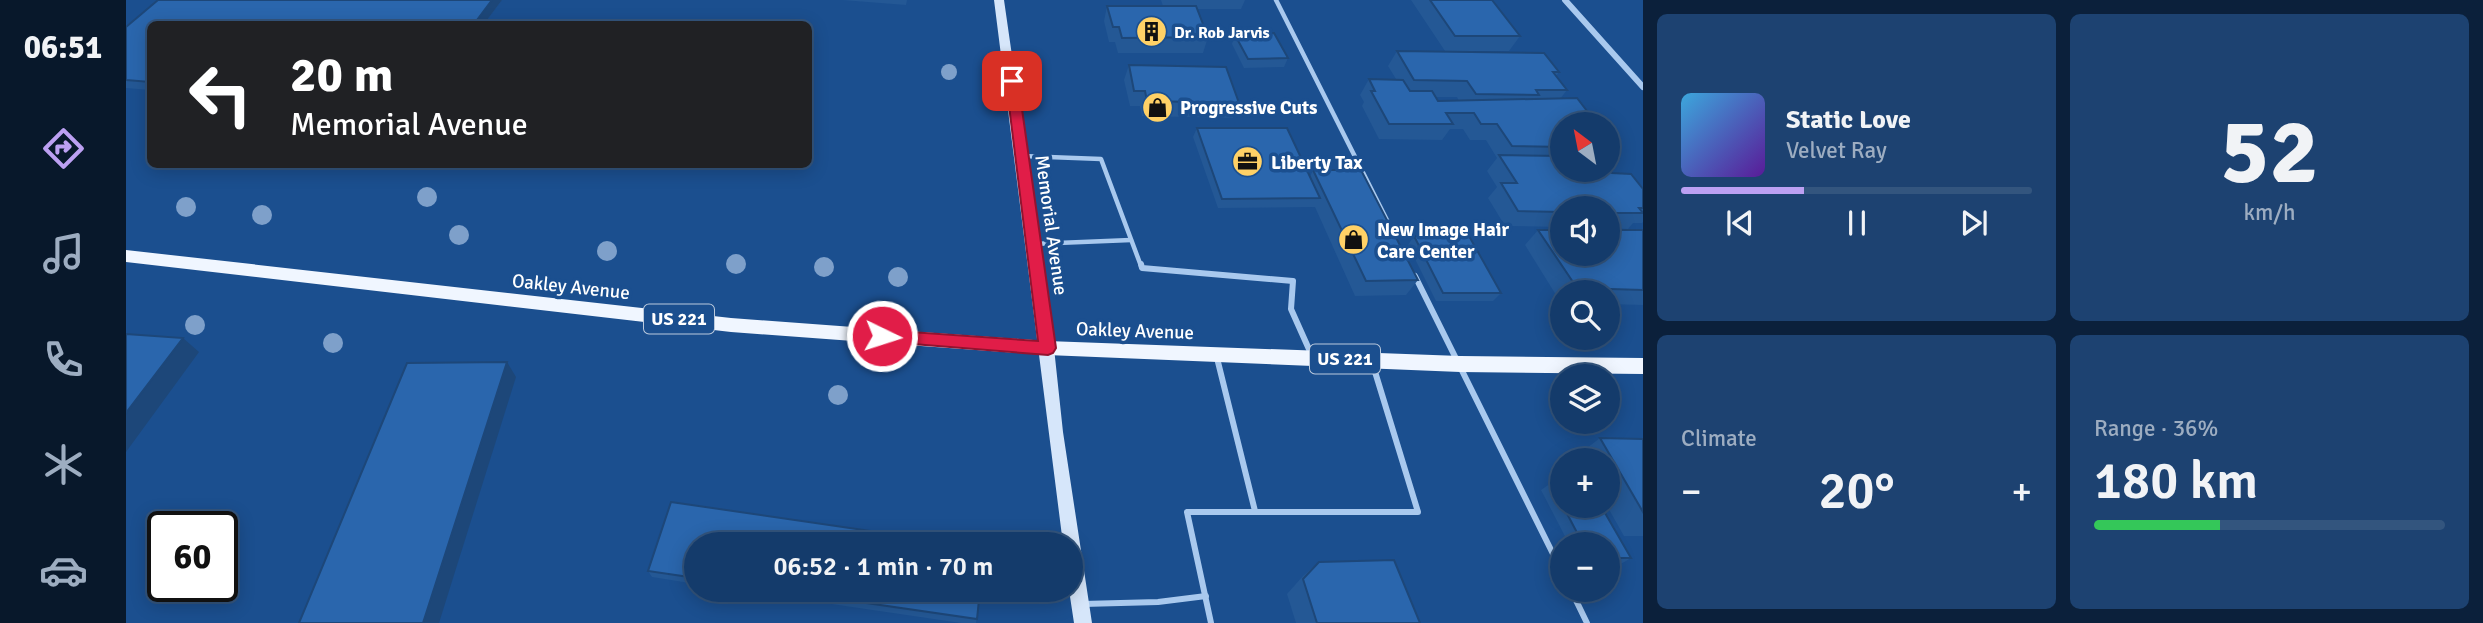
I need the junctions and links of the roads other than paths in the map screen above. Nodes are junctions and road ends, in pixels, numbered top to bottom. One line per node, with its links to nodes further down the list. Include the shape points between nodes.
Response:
1 (999, 0): 5 (main road, Memorial Avenue)
2 (1276, 0): 8 (lane)
3 (1565, 0): 4 (street)
4 (1643, 87)
5 (1022, 156): 6 (lane, via 1101,159); 7 (main road, Memorial Avenue)
6 (1131, 240): 7 (lane); 13 (lane, via 1142,268 1293,281 1291,309)
7 (1033, 244): 11 (main road, Memorial Avenue)
8 (1399, 244)
9 (126, 256): 11 (main road, Oakley Avenue / US 221, via 731,325)
10 (1411, 268): 15 (lane)
11 (1048, 348): 12 (main road, Oakley Avenue / US 221); 21 (main road, Memorial Avenue)
12 (1216, 354): 13 (main road, Oakley Avenue / US 221); 17 (lane)
13 (1313, 358): 14 (main road, Oakley Avenue / US 221)
14 (1372, 360): 15 (main road, Oakley Avenue / US 221); 17 (lane, via 1418,512)
15 (1460, 364): 16 (main road, Oakley Avenue / US 221); 18 (lane)
16 (1643, 366)
17 (1255, 511): 19 (lane, via 1188,512)
18 (1550, 547)
19 (1206, 596): 21 (lane); 23 (lane)
20 (1577, 602): 24 (lane)
21 (1080, 604): 22 (main road, Memorial Avenue)
22 (1083, 623)
23 (1212, 623)
24 (1587, 623)

